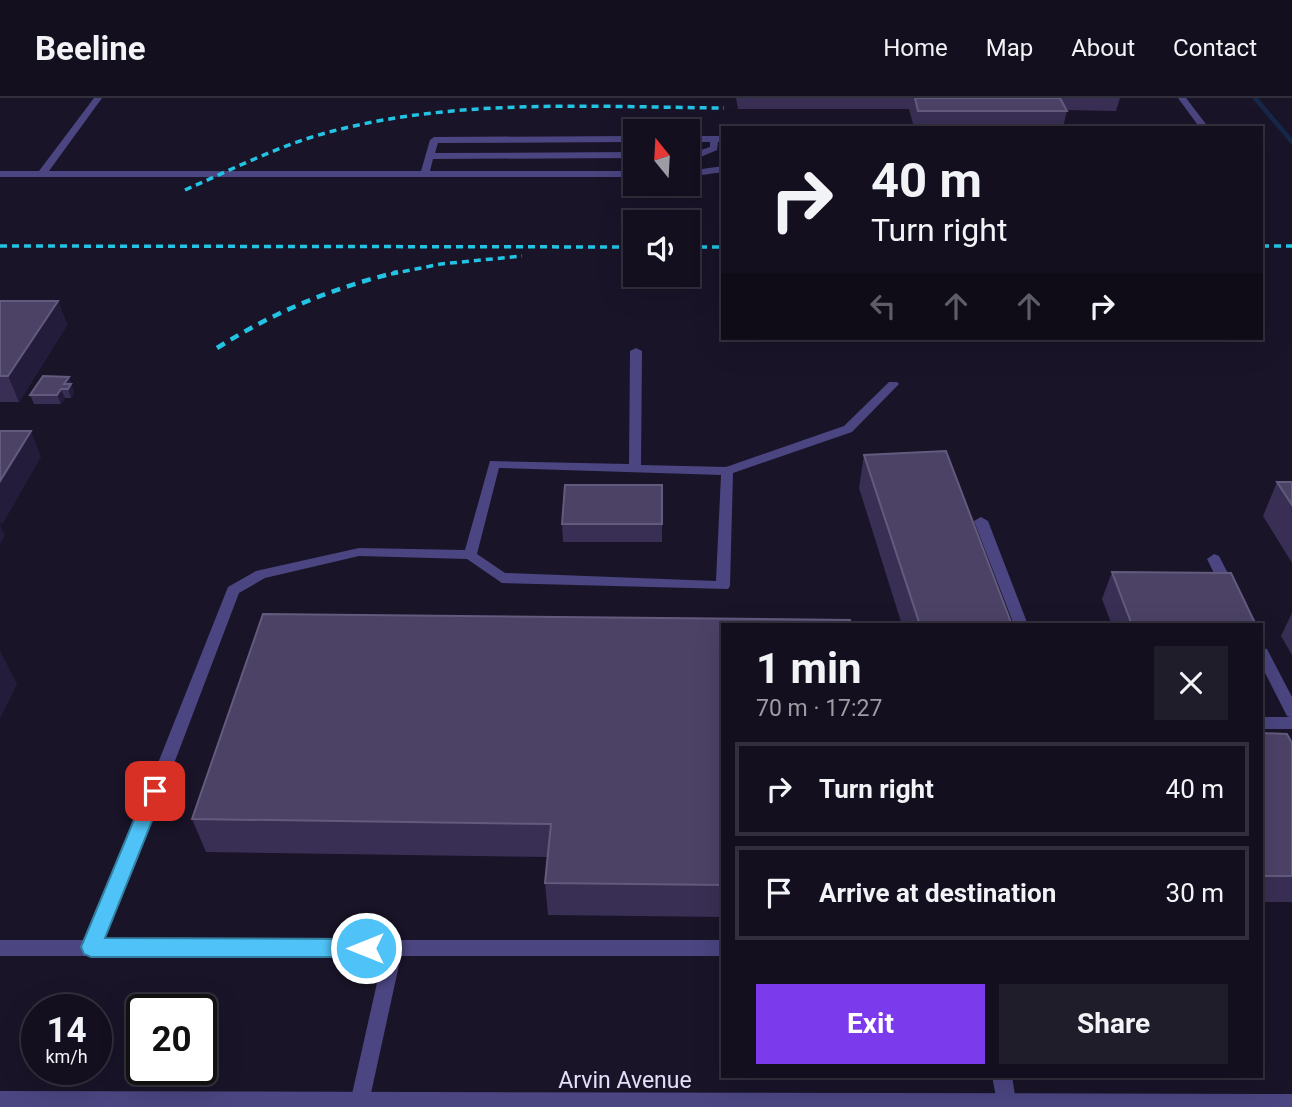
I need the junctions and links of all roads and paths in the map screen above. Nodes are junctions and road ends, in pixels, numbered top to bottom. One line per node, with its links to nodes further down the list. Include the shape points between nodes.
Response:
1 (98, 98): 13 (street)
2 (1182, 98): 3 (street)
3 (1203, 126)
4 (623, 139): 9 (street, via 434,139)
5 (700, 141): 6 (street)
6 (718, 144): 8 (street)
7 (623, 155): 9 (street)
8 (700, 155)
9 (429, 156): 14 (street)
10 (721, 169): 11 (street)
11 (700, 172)
12 (0, 174): 13 (street)
13 (42, 174): 14 (street)
14 (425, 174): 15 (street)
15 (623, 174)
16 (636, 351): 18 (street)
17 (893, 384): 19 (street, via 848,429)
18 (635, 468): 19 (street); 21 (street, via 494,464)
19 (727, 471): 21 (street, via 723,586 502,578)
20 (981, 521): 24 (street)
21 (470, 555): 29 (street, via 359,552 261,574 233,590)
22 (1214, 559): 23 (street)
23 (1235, 601)
24 (1020, 623)
25 (1263, 655): 26 (street)
26 (1292, 712)
27 (1263, 723): 28 (street)
28 (1292, 723)
29 (91, 947): 30 (street); 31 (street)
30 (0, 948)
31 (394, 948): 32 (street); 36 (street)
32 (721, 948)
33 (1002, 1078): 35 (street)
34 (0, 1101): 36 (street, Arvin Avenue)
35 (1006, 1102): 36 (street, Arvin Avenue); 37 (street, Arvin Avenue)
36 (360, 1103)
37 (1066, 1104): 38 (street, Arvin Avenue)
38 (1292, 1104)

